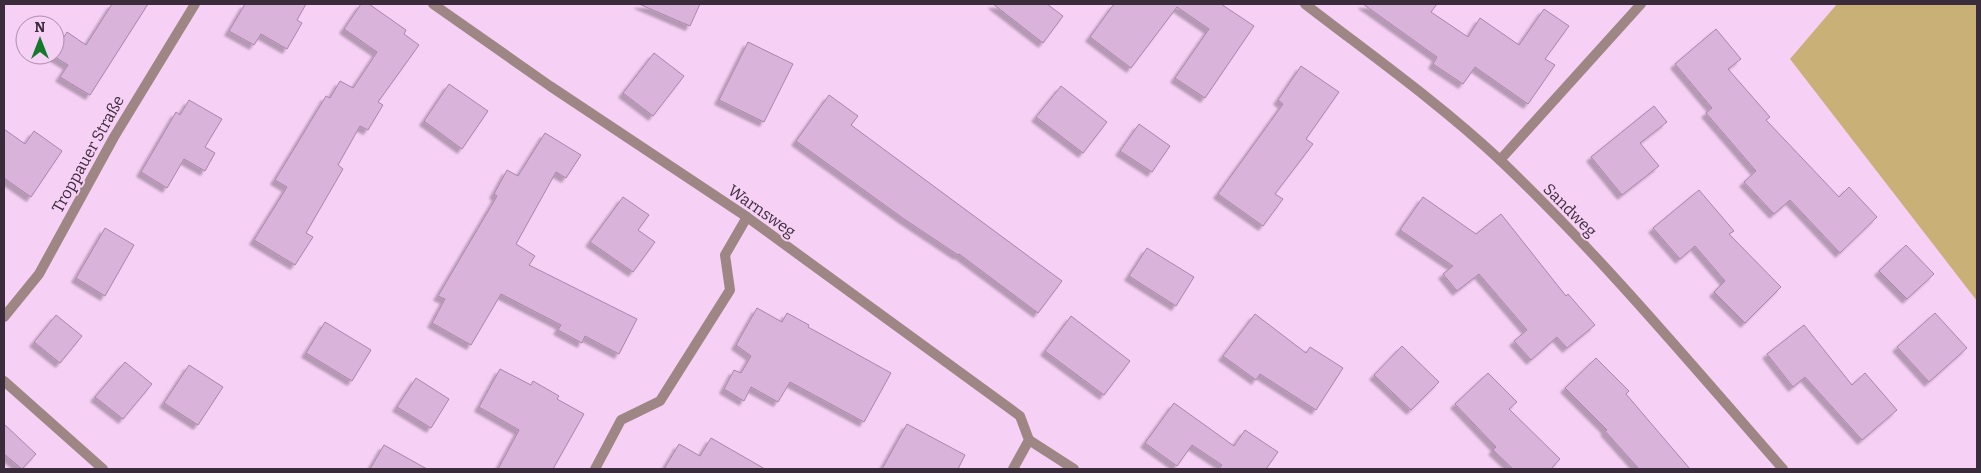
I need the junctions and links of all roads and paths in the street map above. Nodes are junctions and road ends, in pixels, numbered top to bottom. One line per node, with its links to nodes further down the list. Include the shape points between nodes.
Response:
1 (195, 4): 7 (street, Troppauer Straße, via 118,130 39,274)
2 (433, 4): 6 (street, Warnsweg)
3 (1305, 4): 5 (street, Sandweg, via 1452,117)
4 (1641, 4): 5 (street)
5 (1500, 160): 14 (street, Sandweg, via 1596,257)
6 (747, 217): 9 (street, Warnsweg, via 1020,416); 11 (street, via 725,255 730,290 660,401 621,420)
7 (4, 317)
8 (4, 380): 10 (street)
9 (1029, 440): 12 (street); 13 (street)
10 (103, 469)
11 (595, 469)
12 (1012, 469)
13 (1074, 469)
14 (1783, 469)

